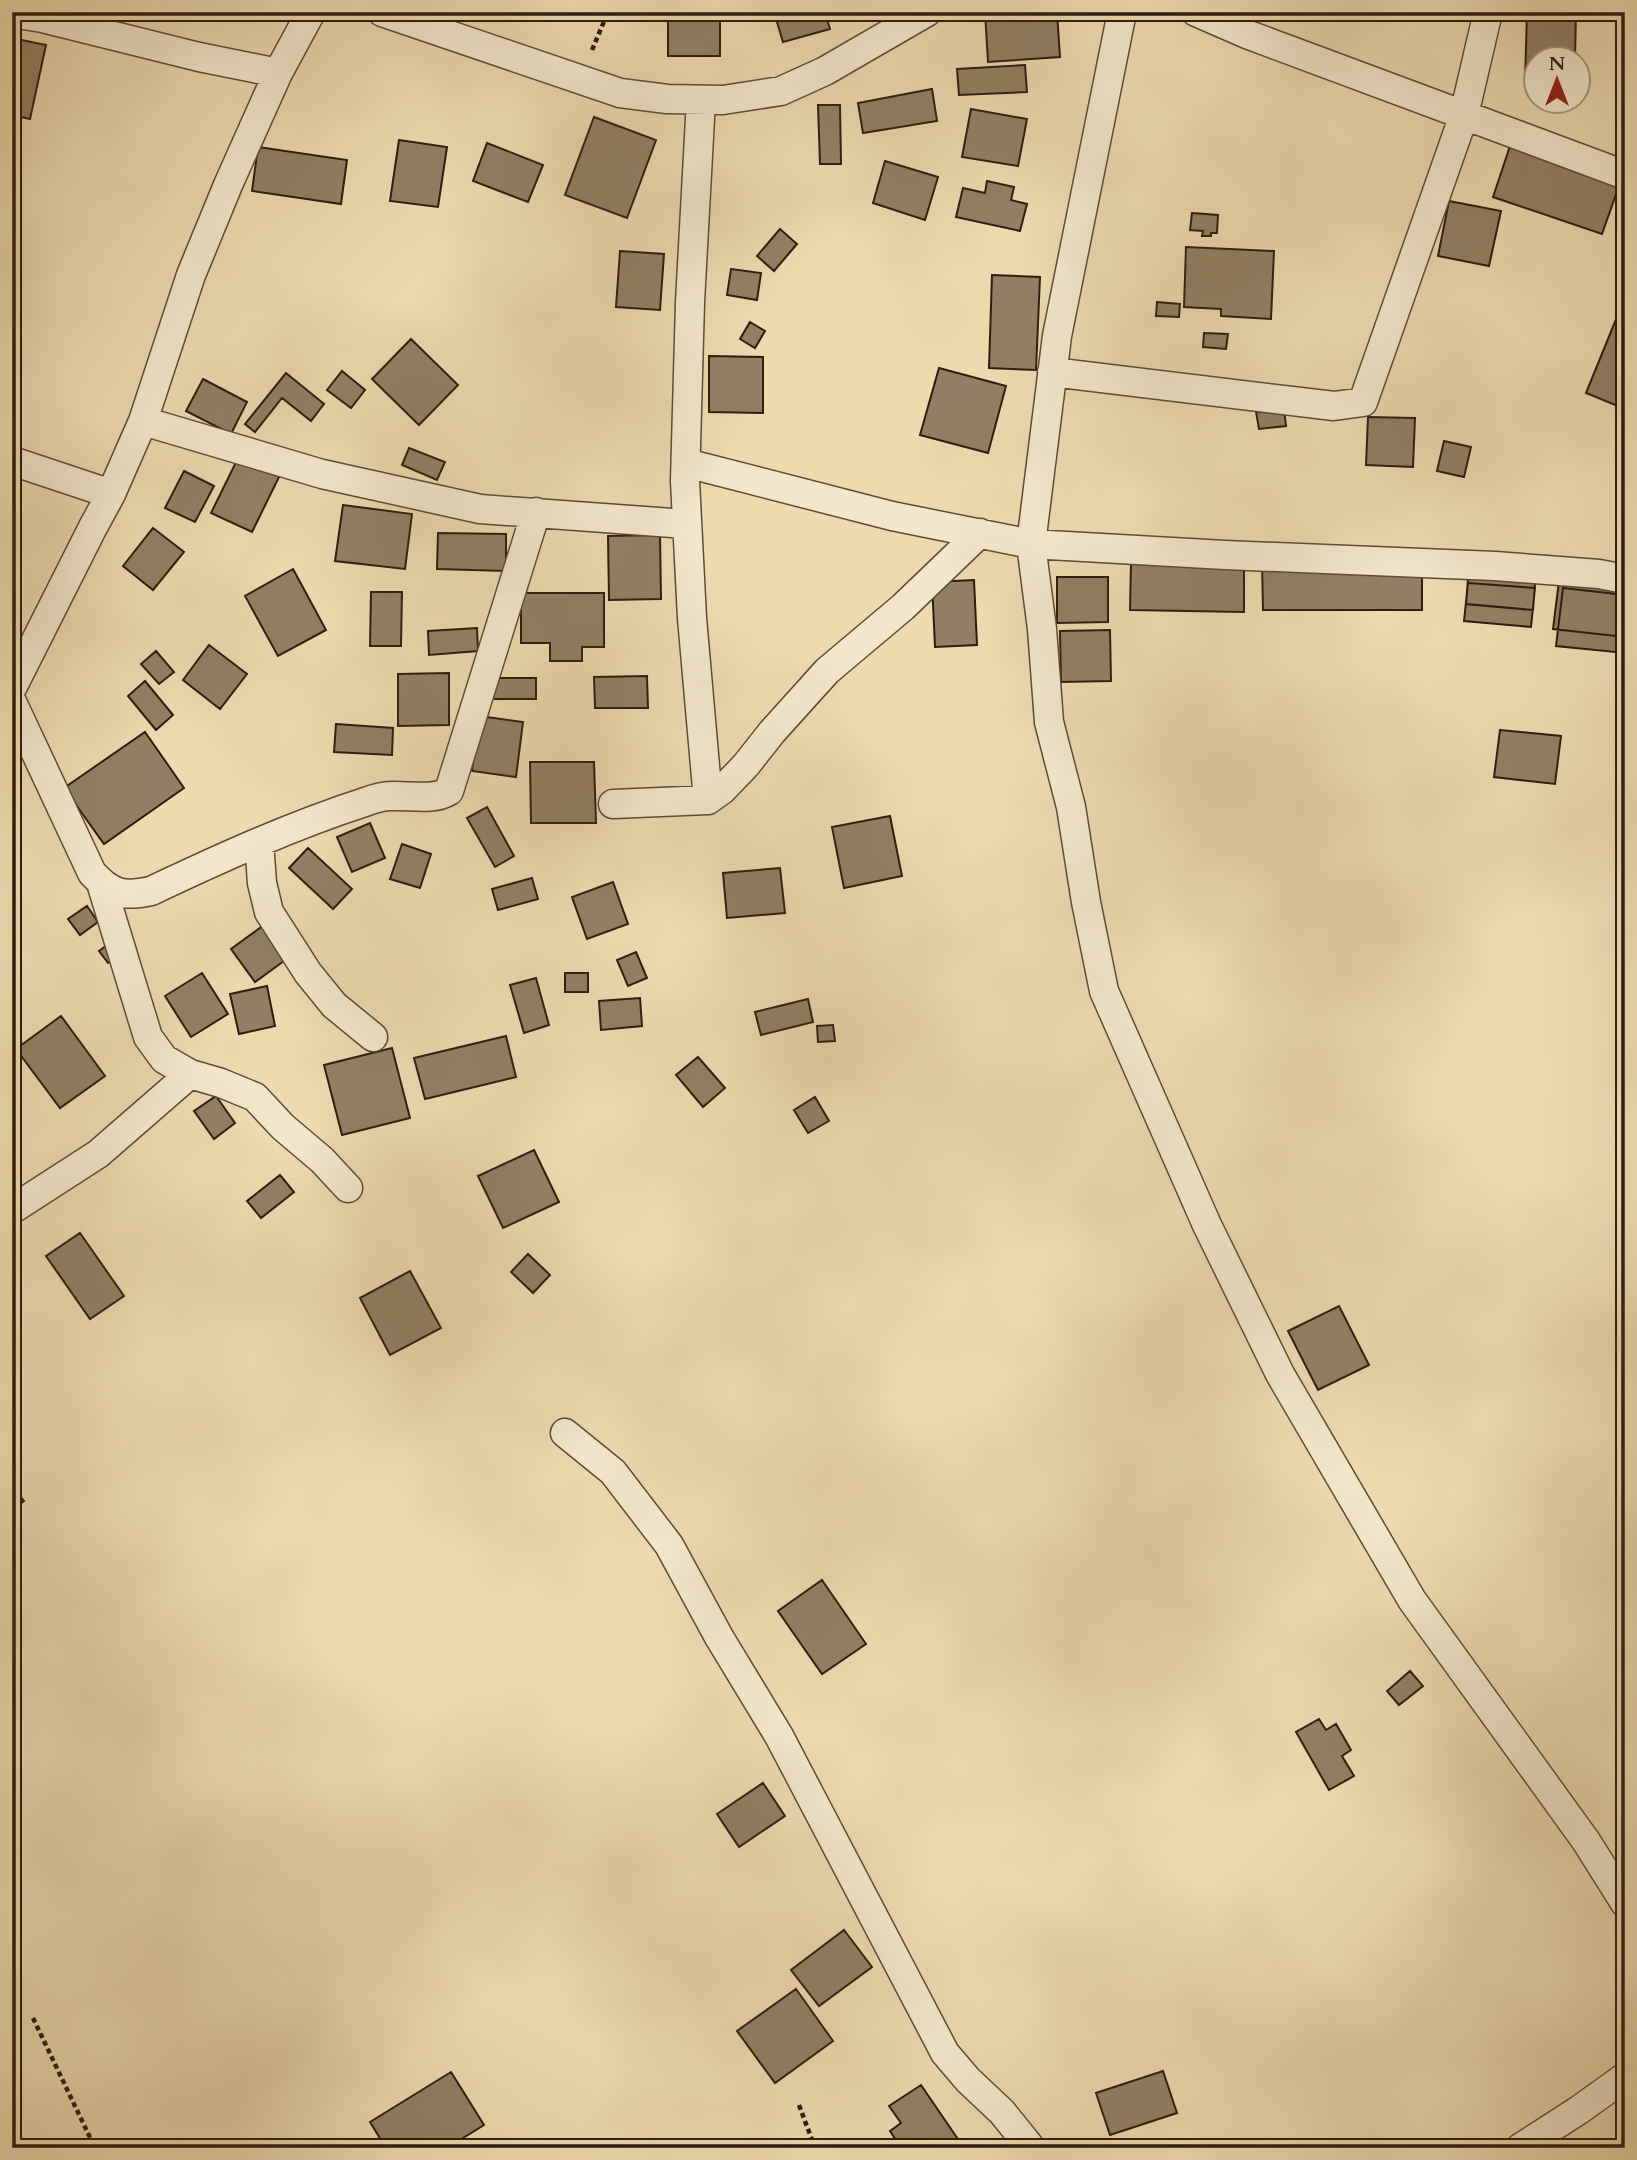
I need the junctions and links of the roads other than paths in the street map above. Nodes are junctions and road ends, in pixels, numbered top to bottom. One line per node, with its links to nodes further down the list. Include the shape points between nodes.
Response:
1 (311, 12): 8 (street)
2 (382, 12): 9 (street, via 620,93)
3 (927, 12): 9 (street, via 825,71 781,90)
4 (1122, 12): 12 (street)
5 (1196, 12): 10 (street)
6 (1488, 12): 10 (street)
7 (12, 13): 8 (street)
8 (278, 73): 13 (street, via 191,275)
9 (701, 100): 15 (street)
10 (1464, 115): 11 (street); 12 (street, via 1363,402 1334,405)
11 (1625, 175)
12 (1052, 372): 20 (street)
13 (143, 421): 16 (street); 17 (street, via 323,474 480,509)
14 (12, 461): 16 (street)
15 (685, 463): 18 (street); 19 (street, via 892,516)
16 (111, 494): 22 (street)
17 (536, 512): 18 (street); 26 (street, via 449,791 365,802)
18 (686, 524): 24 (street)
19 (980, 533): 20 (street); 24 (street, via 827,671 746,765)
20 (1031, 544): 21 (street, via 1495,566); 33 (street, via 1049,722 1071,807 1104,991 1207,1225 1280,1374 1412,1600 1586,1841)
21 (1625, 579)
22 (12, 688)
23 (12, 702): 27 (street, via 92,873)
24 (708, 800): 25 (street)
25 (613, 804)
26 (259, 842): 27 (street, via 151,891 120,894); 28 (street, via 269,912 334,1005)
27 (101, 883): 29 (street, via 148,1037 164,1059)
28 (373, 1037)
29 (190, 1074): 30 (street, via 255,1097); 31 (street, via 97,1154)
30 (348, 1188)
31 (12, 1208)
32 (565, 1433): 35 (street, via 613,1472 669,1545 779,1736 945,2053)
33 (1625, 1903)
34 (1625, 2077): 36 (street)
35 (1031, 2148)
36 (1520, 2148)

